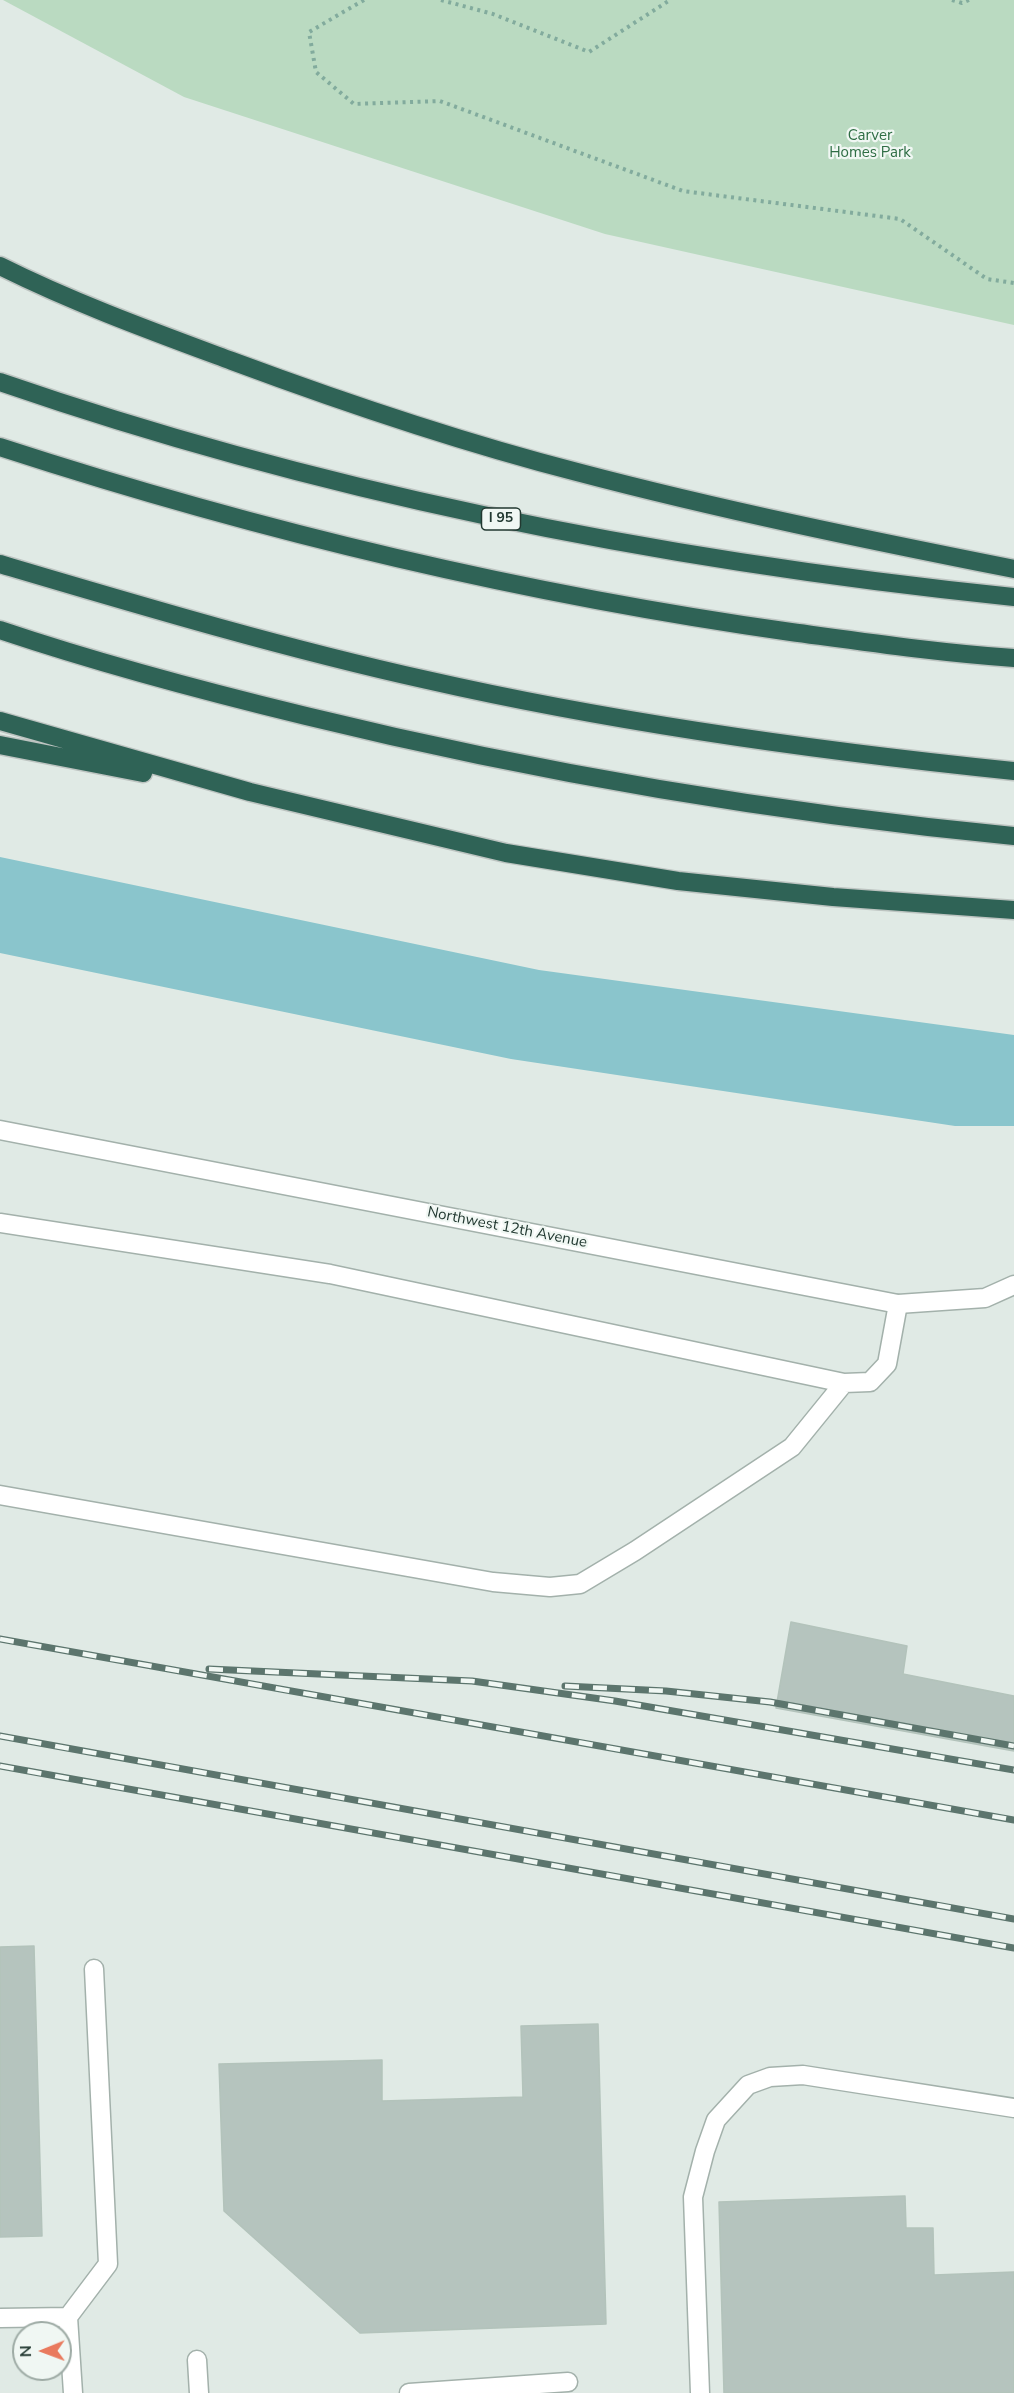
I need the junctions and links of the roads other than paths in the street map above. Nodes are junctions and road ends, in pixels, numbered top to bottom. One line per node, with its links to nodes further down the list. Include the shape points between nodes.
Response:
1 (0, 266): 5 (highway, via 193,346 476,444 782,521)
2 (0, 382): 6 (highway, I 95, via 214,448 496,518 788,570)
3 (0, 447): 8 (highway, via 275,529 555,592 721,622)
4 (0, 564): 11 (highway, via 286,647 429,681 726,736)
5 (1014, 569)
6 (1014, 597)
7 (0, 630): 13 (highway, via 215,694 501,761 799,811)
8 (1014, 658)
9 (0, 721): 12 (highway)
10 (0, 745): 12 (highway)
11 (1014, 771)
12 (250, 792): 14 (highway, via 506,853 596,870 779,892)
13 (1014, 836)
14 (1014, 910)
15 (0, 1130): 18 (street, Northwest 12th Avenue)
16 (0, 1223): 19 (street, via 330,1274)
17 (1014, 1285): 18 (street, Northwest 12th Avenue, via 985,1298)
18 (898, 1304): 19 (street, via 887,1364 870,1382)
19 (844, 1383): 20 (street, via 792,1447 580,1584 550,1587 493,1582)
20 (0, 1495)
21 (94, 1969): 23 (street, via 108,2264)
22 (1014, 2108): 30 (street, via 802,2075 770,2077 748,2085 716,2120 693,2197)
23 (68, 2317): 24 (street); 27 (street)
24 (0, 2318)
25 (198, 2360): 28 (street)
26 (568, 2382): 29 (street)
27 (73, 2393)
28 (199, 2393)
29 (409, 2393)
30 (700, 2393)

